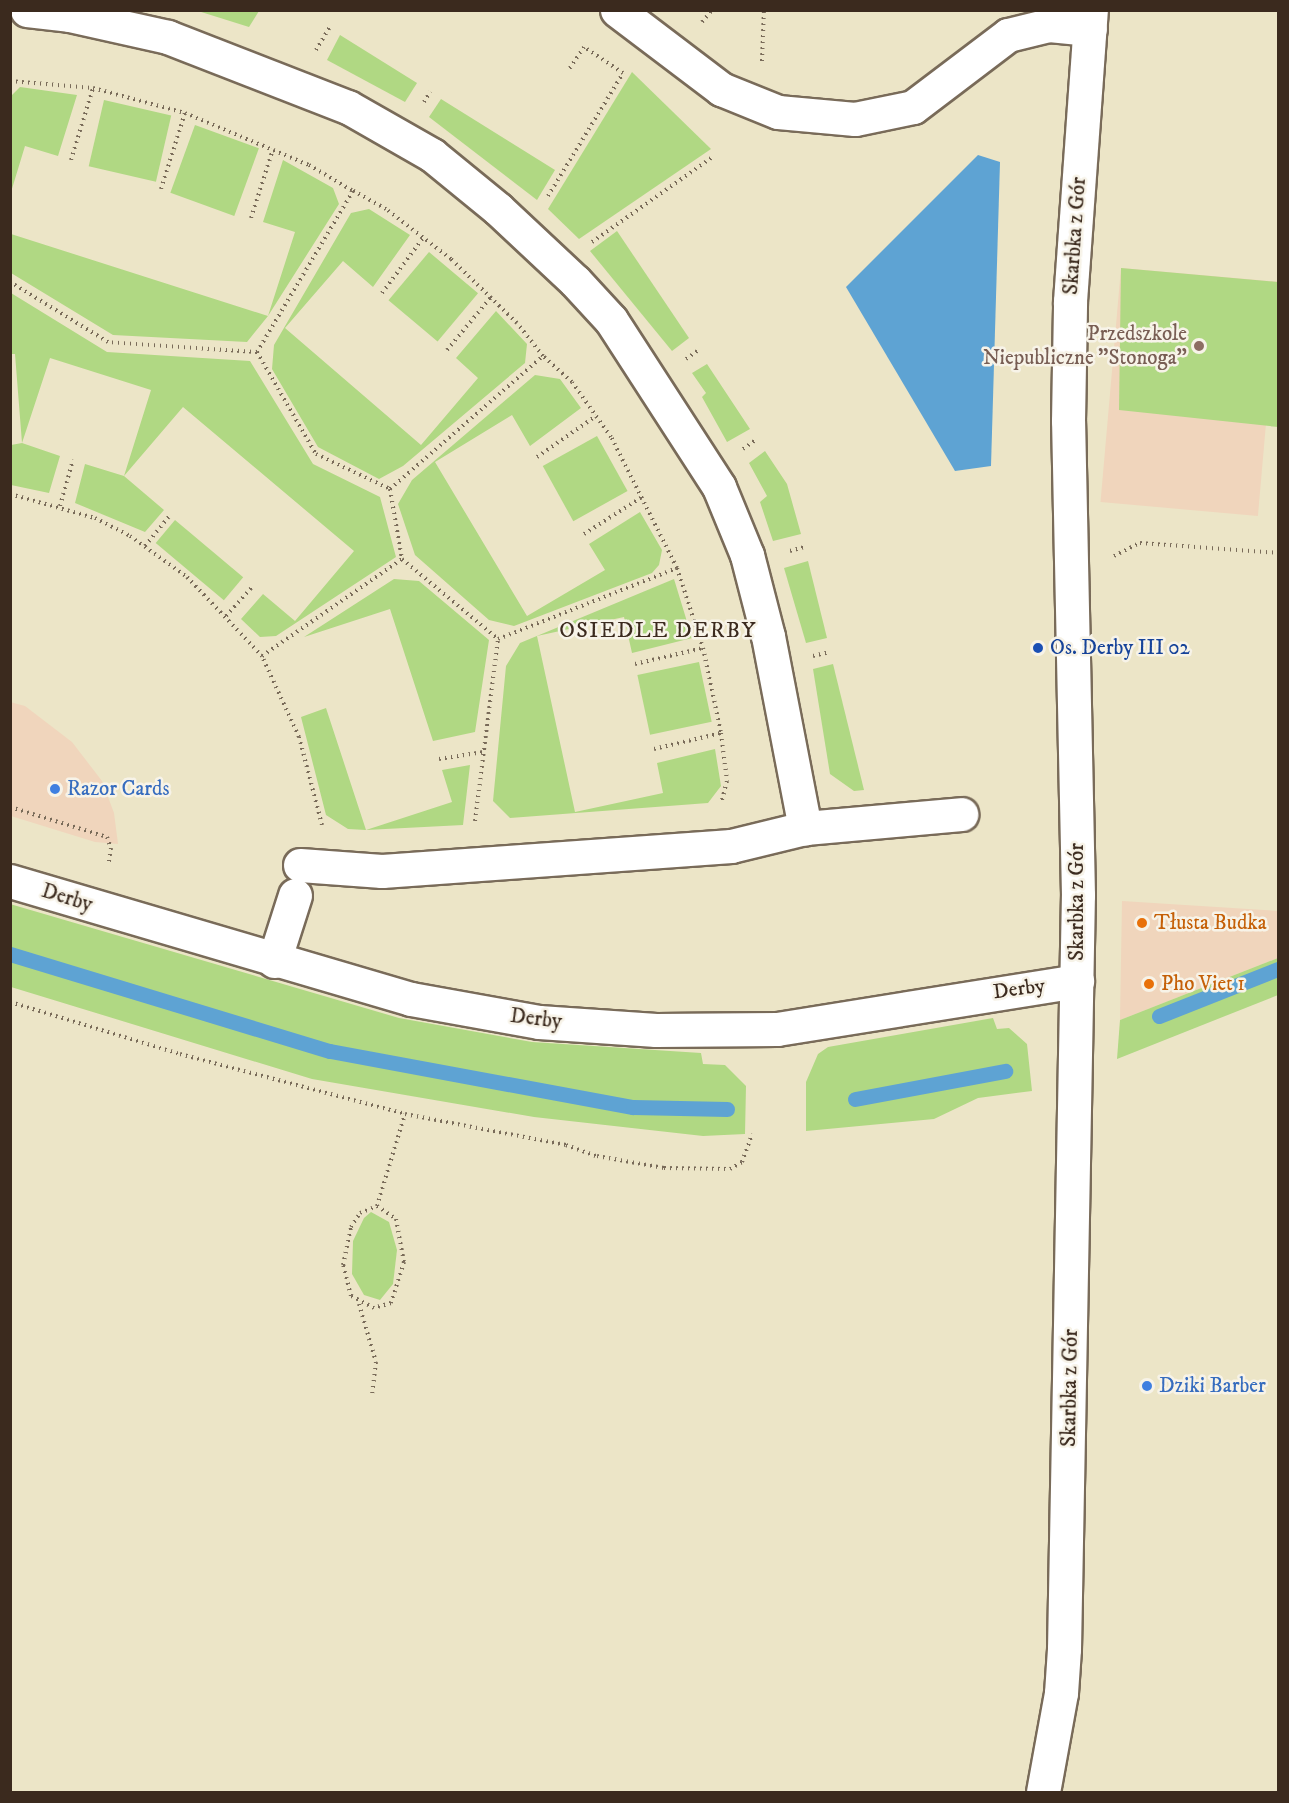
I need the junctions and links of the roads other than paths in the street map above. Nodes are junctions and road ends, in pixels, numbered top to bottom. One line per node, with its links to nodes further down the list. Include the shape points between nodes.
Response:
1 (27, 10): 5 (street, via 168,37 348,106 432,155 498,209 582,289 611,320 667,400 719,487 747,555 768,636)
2 (617, 10): 3 (street, via 721,89 778,112 855,119 913,107 1008,35)
3 (1090, 20): 8 (street, Skarbka z Gór, via 1070,301 1068,388)
4 (961, 814): 5 (street)
5 (805, 828): 7 (street, via 731,846 297,880)
6 (10, 881): 7 (street, Derby)
7 (274, 961): 8 (street, Derby, via 423,1001 540,1022 656,1030 777,1029)
8 (1077, 981): 9 (street, Skarbka z Gór, via 1064,1649 1061,1693)
9 (1043, 1792)

